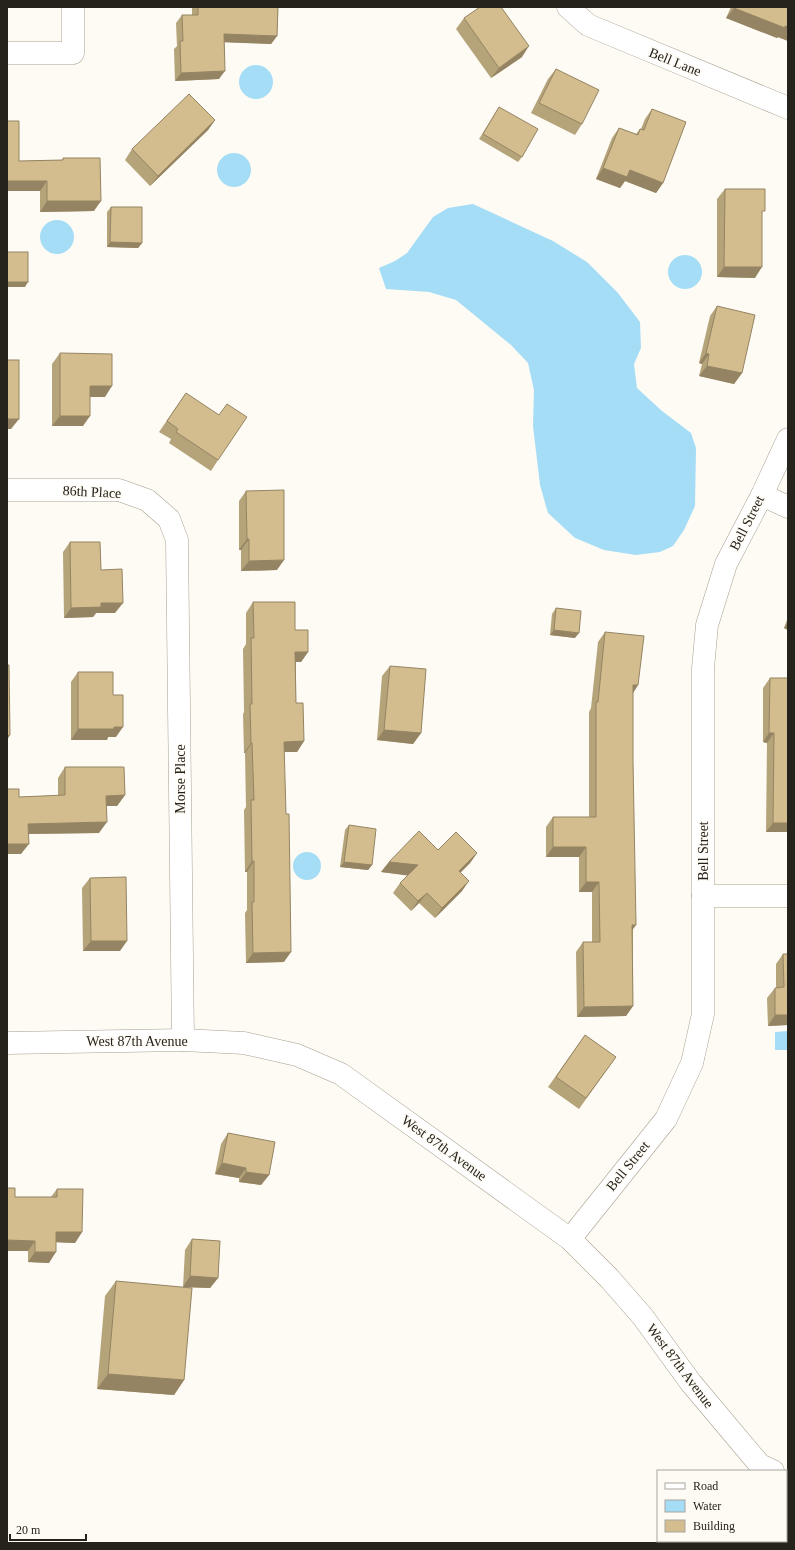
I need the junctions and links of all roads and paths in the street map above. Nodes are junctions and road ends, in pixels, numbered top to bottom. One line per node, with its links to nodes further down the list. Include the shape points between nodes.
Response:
1 (73, 7): 3 (street, via 73,53)
2 (568, 7): 4 (street, Bell Lane, via 588,26)
3 (7, 53)
4 (788, 108)
5 (788, 439): 7 (street, Bell Street)
6 (7, 490): 9 (street, 86th Place, via 119,490 147,500)
7 (762, 495): 8 (street); 10 (street, Bell Street, via 726,564 707,625 703,668)
8 (788, 507)
9 (169, 519): 12 (street, Morse Place, via 177,540 178,563)
10 (703, 896): 11 (street); 14 (street, Bell Street, via 703,1014 692,1063 666,1119)
11 (788, 896)
12 (183, 1040): 13 (street, West 87th Avenue); 14 (street, West 87th Avenue, via 244,1043 297,1056 341,1074)
13 (7, 1043)
14 (570, 1239): 15 (street, West 87th Avenue, via 643,1317 691,1383 760,1465)
15 (771, 1470)

